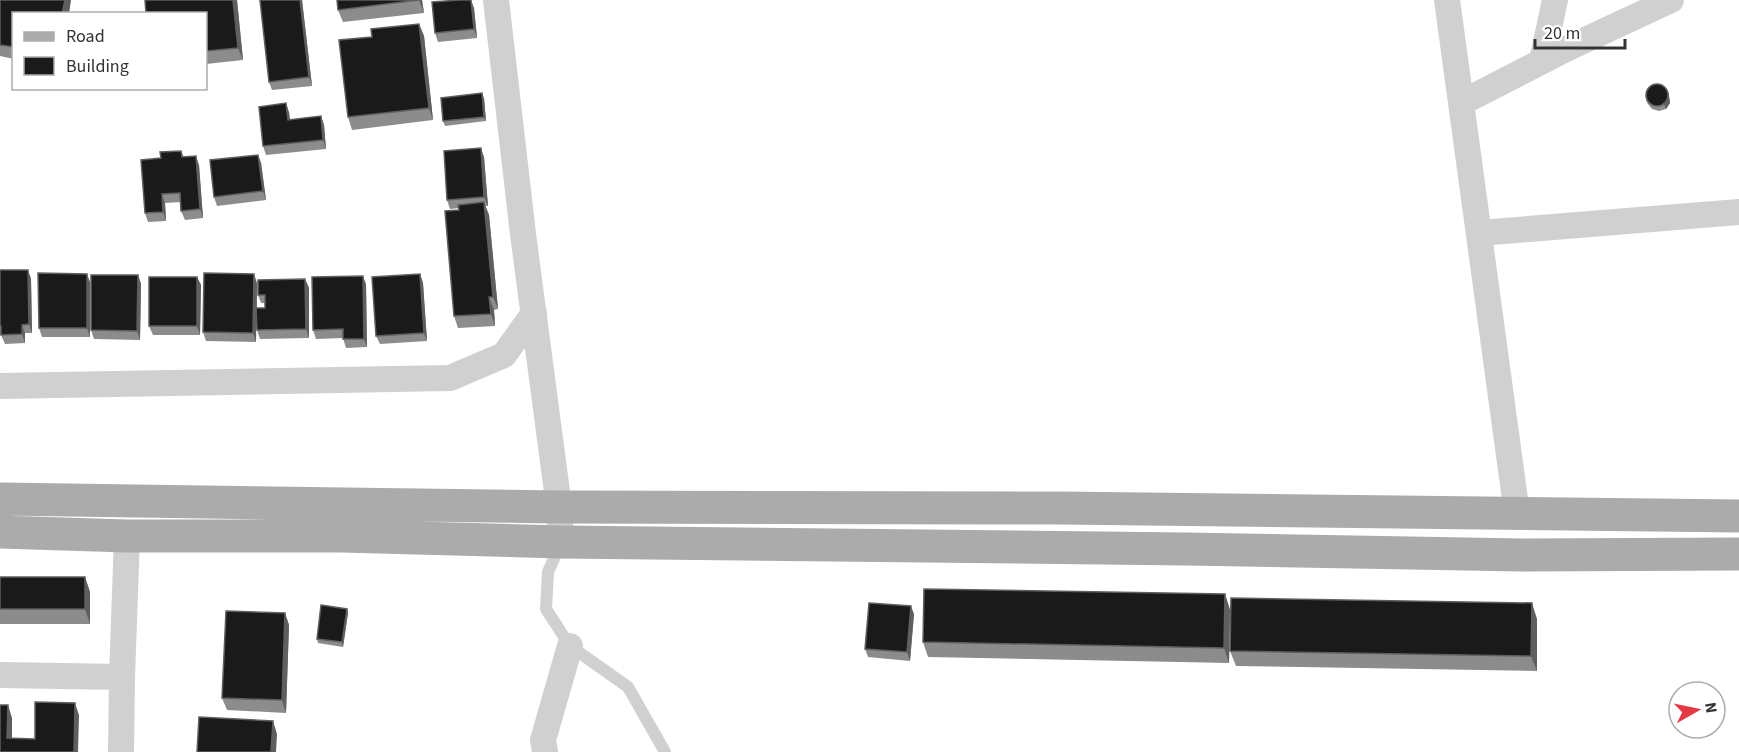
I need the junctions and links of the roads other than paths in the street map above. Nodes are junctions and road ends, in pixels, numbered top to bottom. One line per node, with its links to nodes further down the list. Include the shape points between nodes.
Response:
1 (496, 0): 9 (street)
2 (1447, 0): 6 (street)
3 (1555, 0): 5 (street)
4 (1671, 0): 5 (street)
5 (1542, 61): 6 (street)
6 (1461, 103): 8 (street)
7 (1739, 212): 8 (street)
8 (1479, 234): 13 (street)
9 (534, 313): 10 (street, via 504,355 450,378); 12 (street)
10 (0, 386)
11 (0, 499): 12 (main road)
12 (559, 507): 13 (main road); 17 (street)
13 (1517, 514): 14 (main road)
14 (1739, 516)
15 (0, 532): 16 (main road)
16 (128, 536): 17 (main road); 21 (street)
17 (561, 542): 18 (main road, via 1522,555); 19 (lane, via 548,572 546,609)
18 (1739, 554)
19 (570, 646): 23 (street, via 543,740); 24 (lane, via 628,687)
20 (0, 675): 21 (street)
21 (122, 678): 22 (street)
22 (121, 752)
23 (545, 752)
24 (666, 752)

